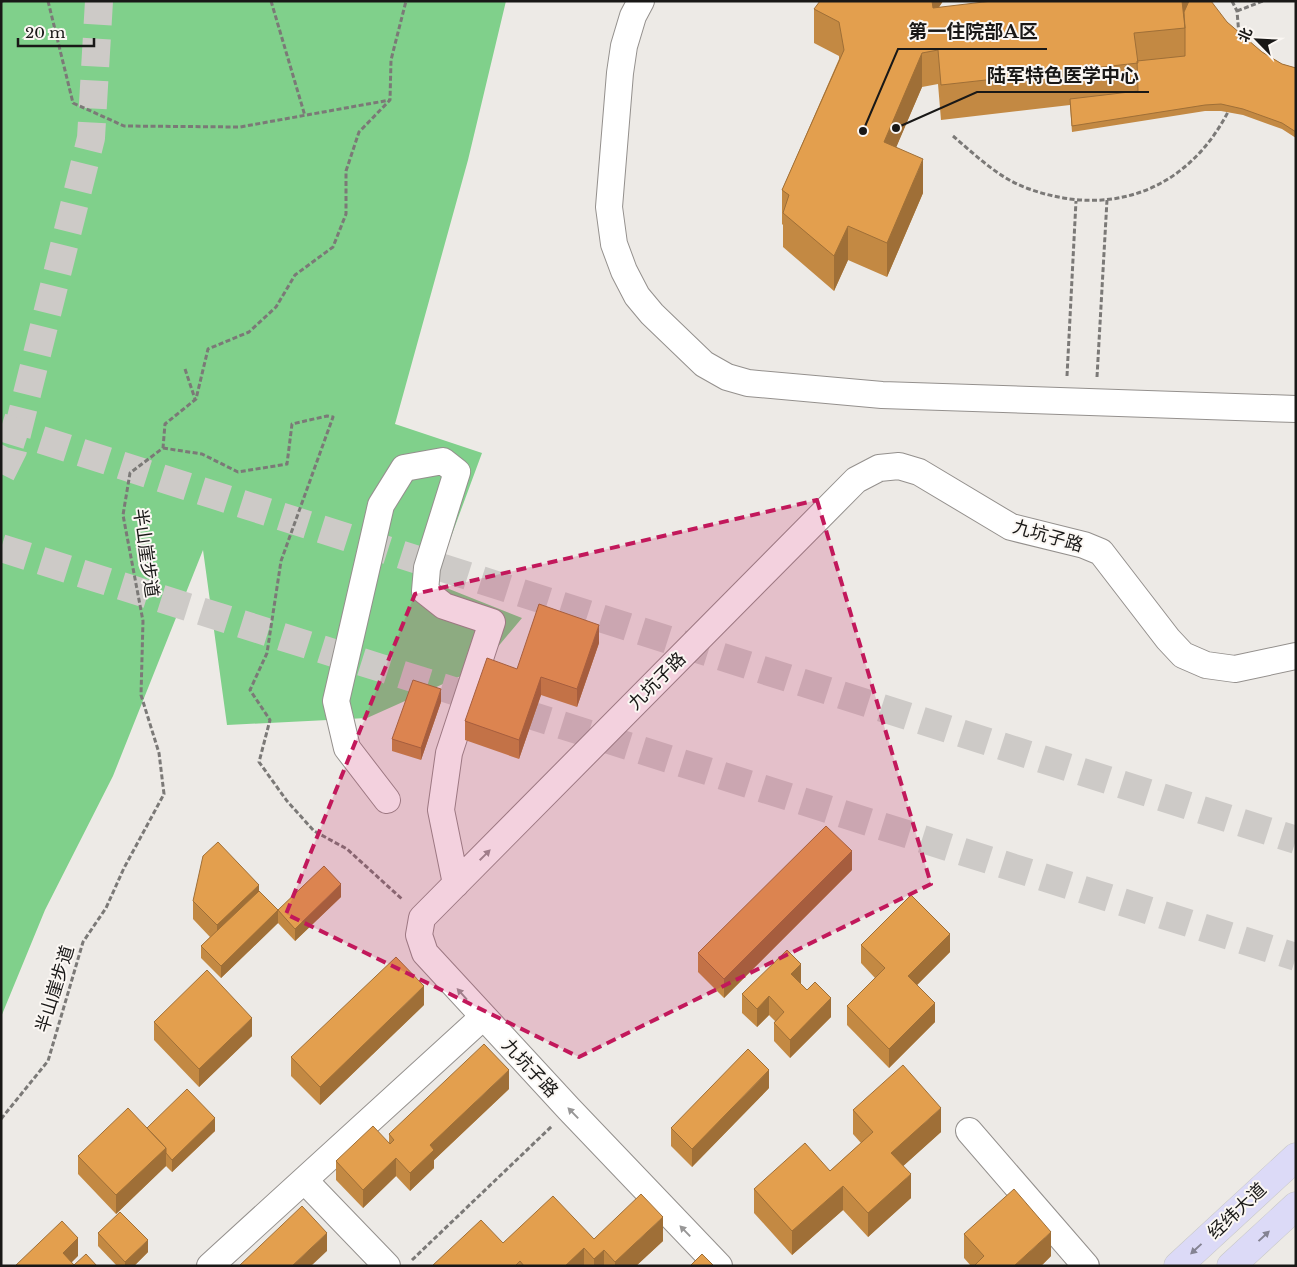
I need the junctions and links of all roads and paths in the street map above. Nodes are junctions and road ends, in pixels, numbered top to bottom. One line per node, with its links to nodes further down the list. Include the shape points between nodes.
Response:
1 (48, 1): 11 (path, via 73,102 124,126 240,128)
2 (271, 1): 11 (path)
3 (406, 1): 9 (path, via 391,60)
4 (641, 1): 17 (street, via 626,38 620,73 610,207 614,244 637,296 704,364 727,377 769,385 882,394)
5 (1232, 1): 7 (path)
6 (1263, 1): 7 (path)
7 (1236, 11): 8 (path)
8 (1240, 45)
9 (390, 100): 11 (path); 16 (path, via 359,132 346,171 346,214 333,247 295,275 276,307 249,332 208,350)
10 (1231, 103): 13 (path, via 1201,153 1163,183 1118,200)
11 (305, 116)
12 (953, 136): 14 (path, via 982,161 1023,186)
13 (1107, 200): 14 (path); 18 (path)
14 (1076, 201): 17 (path)
15 (185, 369): 16 (path)
16 (196, 399): 20 (path, via 165,424)
17 (1066, 401): 18 (street)
18 (1096, 402): 19 (street)
19 (1296, 409)
20 (163, 448): 23 (path, via 202,454 238,472 287,464 292,424 333,417 280,561 267,652 250,690 270,720 259,762 314,831 347,849); 27 (path, 半山崖步道, via 130,473 123,515 143,622 141,695 159,753 164,794 106,908 83,942 48,1061)
21 (1296, 656): 24 (street, 九坑子路, one-way to 21, via 856,480 879,468 898,466 919,472 1012,527 1084,544 1101,552 1183,655 1206,665 1235,669)
22 (387, 800): 24 (street, via 347,748 336,701 381,505 404,468 443,461 457,472 427,568 425,591 444,606 492,622 449,753 441,810)
23 (381, 880)
24 (456, 884): 25 (street, 九坑子路, one-way to 24, via 425,953 419,934 422,918)
25 (484, 1017): 26 (street, 九坑子路); 30 (street)
26 (569, 1109): 34 (path); 35 (street, 九坑子路, one-way to 26)
27 (1, 1119)
28 (969, 1131): 36 (street)
29 (1296, 1157): 37 (main road, 经纬大道, one-way to 37)
30 (305, 1181): 32 (street); 33 (street)
31 (1296, 1206): 38 (main road, 经纬大道, one-way to 31)
32 (210, 1266)
33 (387, 1266)
34 (406, 1266)
35 (719, 1266)
36 (1086, 1266)
37 (1178, 1266)
38 (1231, 1266)

